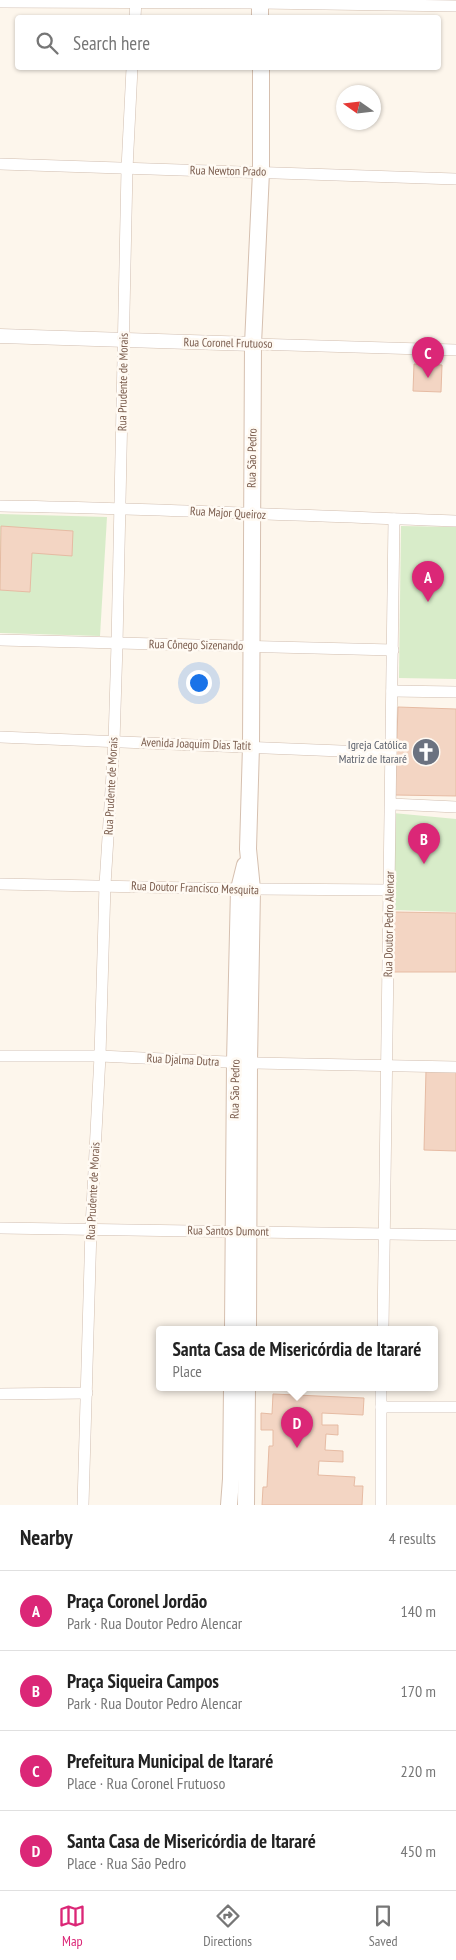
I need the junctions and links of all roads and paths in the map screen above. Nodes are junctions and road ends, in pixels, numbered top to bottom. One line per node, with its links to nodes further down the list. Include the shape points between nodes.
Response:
1 (136, 1): 2 (street); 4 (street); 5 (street)
2 (0, 2)
3 (456, 6): 4 (street)
4 (260, 7)
5 (135, 15)
6 (132, 70): 9 (street, Rua Prudente de Morais)
7 (261, 70): 10 (main road, Rua São Pedro)
8 (0, 164): 9 (street, Rua Newton Prado)
9 (127, 170): 10 (street, Rua Newton Prado); 13 (street, Rua Prudente de Morais)
10 (261, 172): 11 (street, Rua Newton Prado); 14 (main road, Rua São Pedro)
11 (456, 179)
12 (0, 336): 13 (street, Rua Coronel Frutuoso)
13 (124, 341): 14 (street, Rua Coronel Frutuoso); 17 (street, Rua Prudente de Morais)
14 (253, 344): 15 (street, Rua Coronel Frutuoso); 18 (main road, Rua São Pedro)
15 (456, 350)
16 (0, 506): 17 (street, Rua Major Queiroz)
17 (119, 508): 18 (street, Rua Major Queiroz); 22 (street, Rua Prudente de Morais)
18 (252, 514): 19 (street, Rua Major Queiroz); 23 (main road, Rua São Pedro)
19 (394, 519): 20 (street, Rua Major Queiroz); 24 (street, Rua Doutor Pedro Alencar)
20 (456, 521)
21 (0, 640): 22 (street, Rua Cônego Sizenando)
22 (118, 644): 23 (street, Rua Cônego Sizenando); 28 (street, Rua Prudente de Morais)
23 (252, 646): 24 (street, Rua Cônego Sizenando); 29 (main road, Rua São Pedro)
24 (393, 650): 25 (street, Rua Doutor Pedro Alencar)
25 (392, 691): 26 (street); 30 (street, Rua Doutor Pedro Alencar)
26 (456, 692)
27 (0, 738): 28 (street, Avenida Joaquim Dias Tatit)
28 (114, 742): 29 (street, Avenida Joaquim Dias Tatit); 34 (street, Rua Prudente de Morais)
29 (252, 746): 30 (street, Avenida Joaquim Dias Tatit); 35 (main road, Rua São Pedro)
30 (391, 753): 31 (street, Rua Doutor Pedro Alencar)
31 (391, 804): 32 (street); 36 (street, Rua Doutor Pedro Alencar)
32 (456, 807)
33 (0, 884): 34 (street, Rua Doutor Francisco Mesquita)
34 (105, 885): 35 (street, Rua Doutor Francisco Mesquita); 38 (street, Rua Prudente de Morais)
35 (246, 889): 36 (street, Rua Doutor Francisco Mesquita); 39 (main road, Rua São Pedro)
36 (390, 890): 40 (street, Rua Doutor Pedro Alencar)
37 (0, 1056): 38 (street, Rua Djalma Dutra)
38 (100, 1056): 39 (street, Rua Djalma Dutra); 43 (street, Rua Prudente de Morais)
39 (242, 1063): 40 (street, Rua Djalma Dutra); 44 (main road, Rua São Pedro)
40 (386, 1066): 41 (street, Rua Djalma Dutra); 45 (street, Rua Doutor Pedro Alencar)
41 (456, 1067)
42 (0, 1228): 43 (street, Rua Santos Dumont)
43 (91, 1228): 44 (street, Rua Santos Dumont); 53 (street, Rua Prudente de Morais)
44 (241, 1232): 45 (street, Rua Santos Dumont); 47 (main road, Rua São Pedro); 48 (main road, Rua São Pedro)
45 (385, 1234): 46 (street, Rua Santos Dumont); 49 (street, Rua Doutor Pedro Alencar)
46 (456, 1235)
47 (233, 1326)
48 (248, 1326)
49 (383, 1326)
50 (232, 1391): 58 (main road)
51 (247, 1391): 59 (main road)
52 (381, 1391): 55 (street)
53 (87, 1393): 54 (street); 57 (street, Rua Prudente de Morais)
54 (0, 1394)
55 (381, 1407): 56 (street); 60 (street)
56 (456, 1407)
57 (83, 1505)
58 (229, 1505)
59 (246, 1505)
60 (381, 1505)

